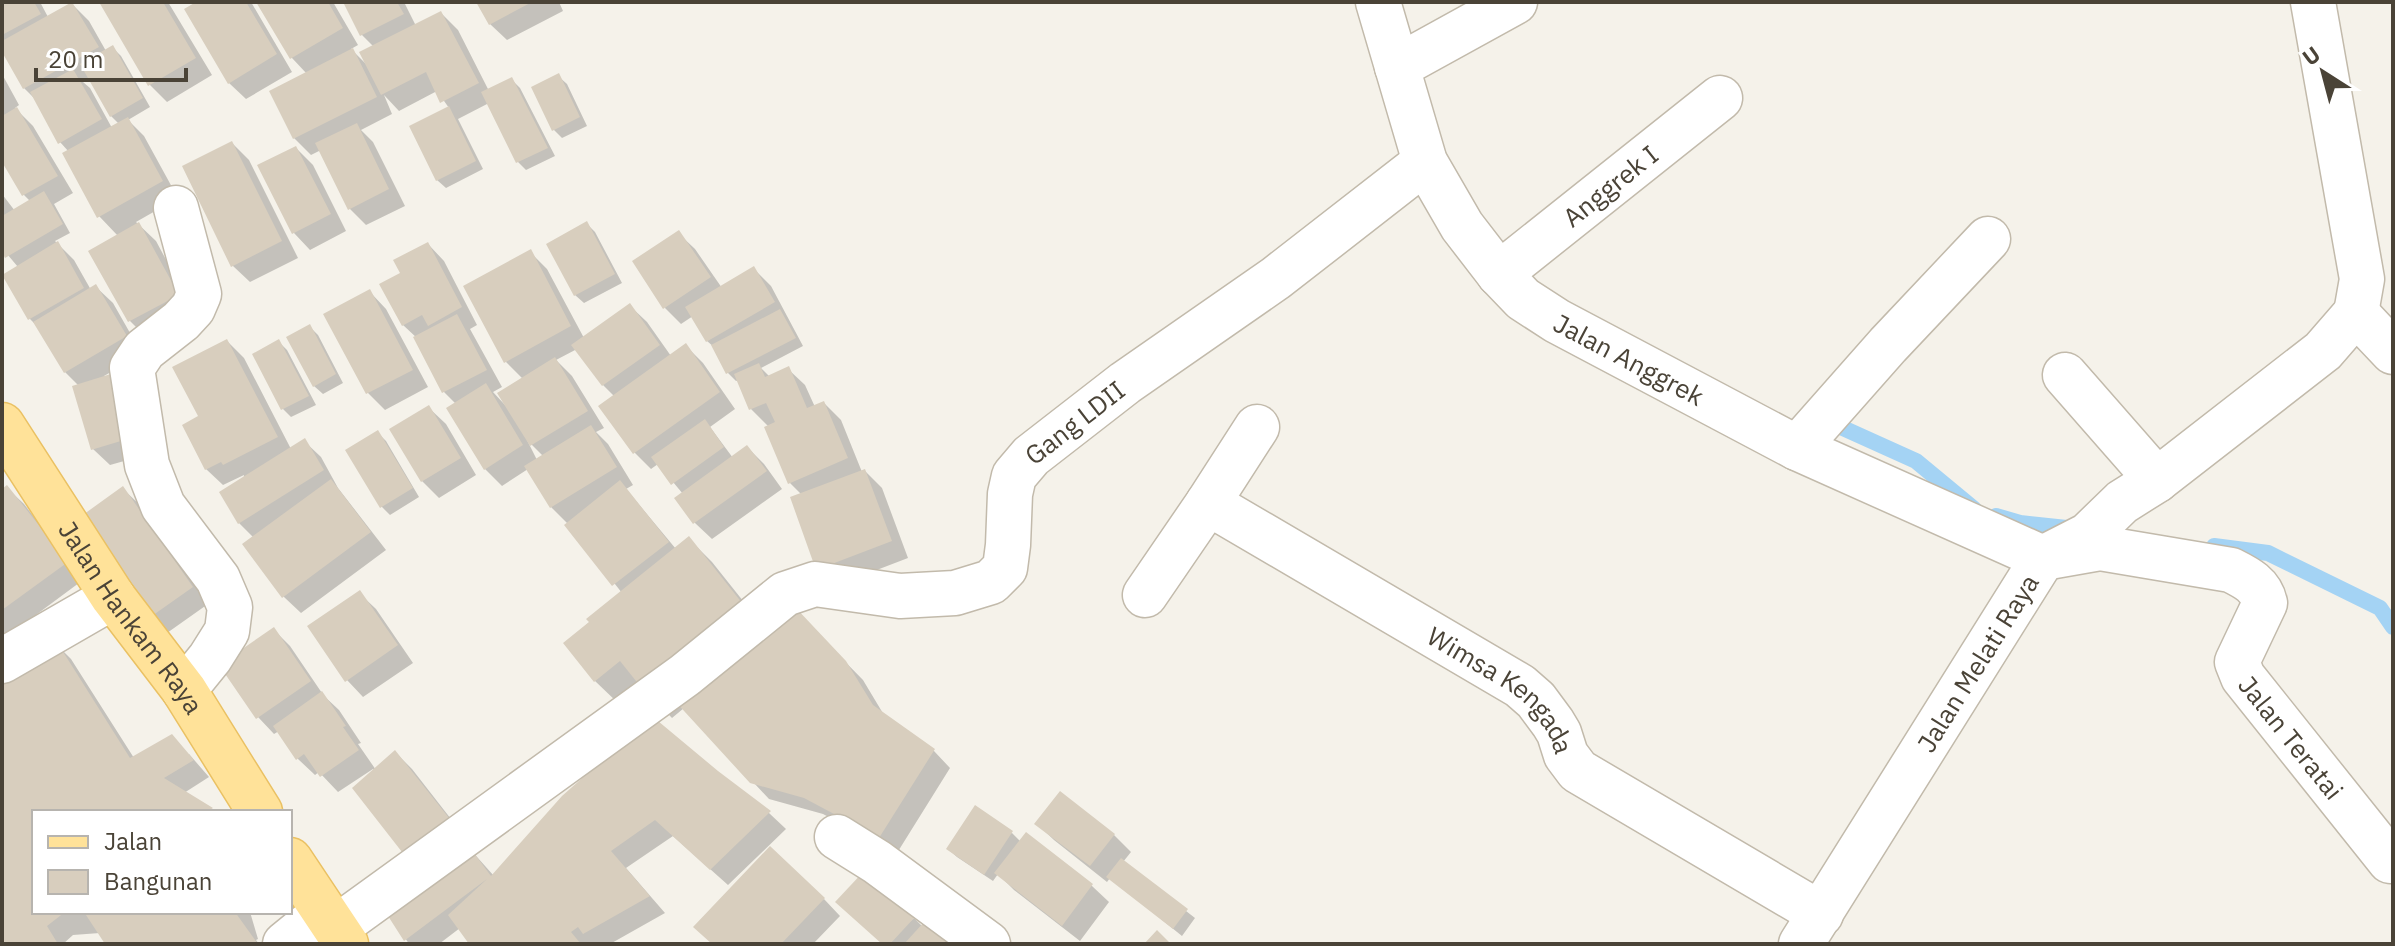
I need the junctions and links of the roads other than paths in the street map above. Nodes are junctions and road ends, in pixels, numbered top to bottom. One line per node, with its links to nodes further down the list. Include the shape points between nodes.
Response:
1 (1378, 2): 4 (street, Jalan Anggrek)
2 (1515, 2): 4 (street)
3 (2313, 2): 10 (street)
4 (1397, 67): 6 (street, Jalan Anggrek)
5 (1720, 98): 9 (street, Anggrek I)
6 (1425, 162): 9 (street, Jalan Anggrek, via 1462,226); 27 (street, Gang LDII, via 1031,456 1014,476 1005,568 991,582 955,593 900,596 815,584 785,594 685,675)
7 (176, 208): 22 (street, via 199,294 193,308 144,350 132,368 147,465 163,506 218,579 230,607 227,631)
8 (1988, 239): 15 (street)
9 (1499, 274): 15 (street, Jalan Anggrek, via 1545,314)
10 (2370, 282): 11 (street); 16 (street, Jalan Melati Raya, via 2323,351)
11 (2393, 352)
12 (2065, 375): 16 (street)
13 (2, 425): 20 (main road, Jalan Hankam Raya)
14 (1257, 427): 17 (street)
15 (1797, 448): 18 (street, Jalan Anggrek)
16 (2140, 491): 18 (street, Jalan Melati Raya, via 2088,535)
17 (1208, 503): 19 (street); 28 (street, Wimsa Kengada, via 1520,686 1553,723 1578,771)
18 (2043, 558): 25 (street, Jalan Teratai, via 2100,548 2231,570 2250,579 2265,603 2237,662 2243,677); 28 (street, Jalan Melati Raya)
19 (1145, 595)
20 (113, 597): 21 (street); 22 (main road, Jalan Hankam Raya)
21 (2, 661)
22 (184, 690): 23 (main road, Jalan Hankam Raya)
23 (259, 810)
24 (837, 837): 30 (street)
25 (2390, 861)
26 (292, 863): 27 (main road)
27 (334, 928): 29 (street, Gang LDII)
28 (1811, 929)
29 (285, 944)
30 (988, 944)

